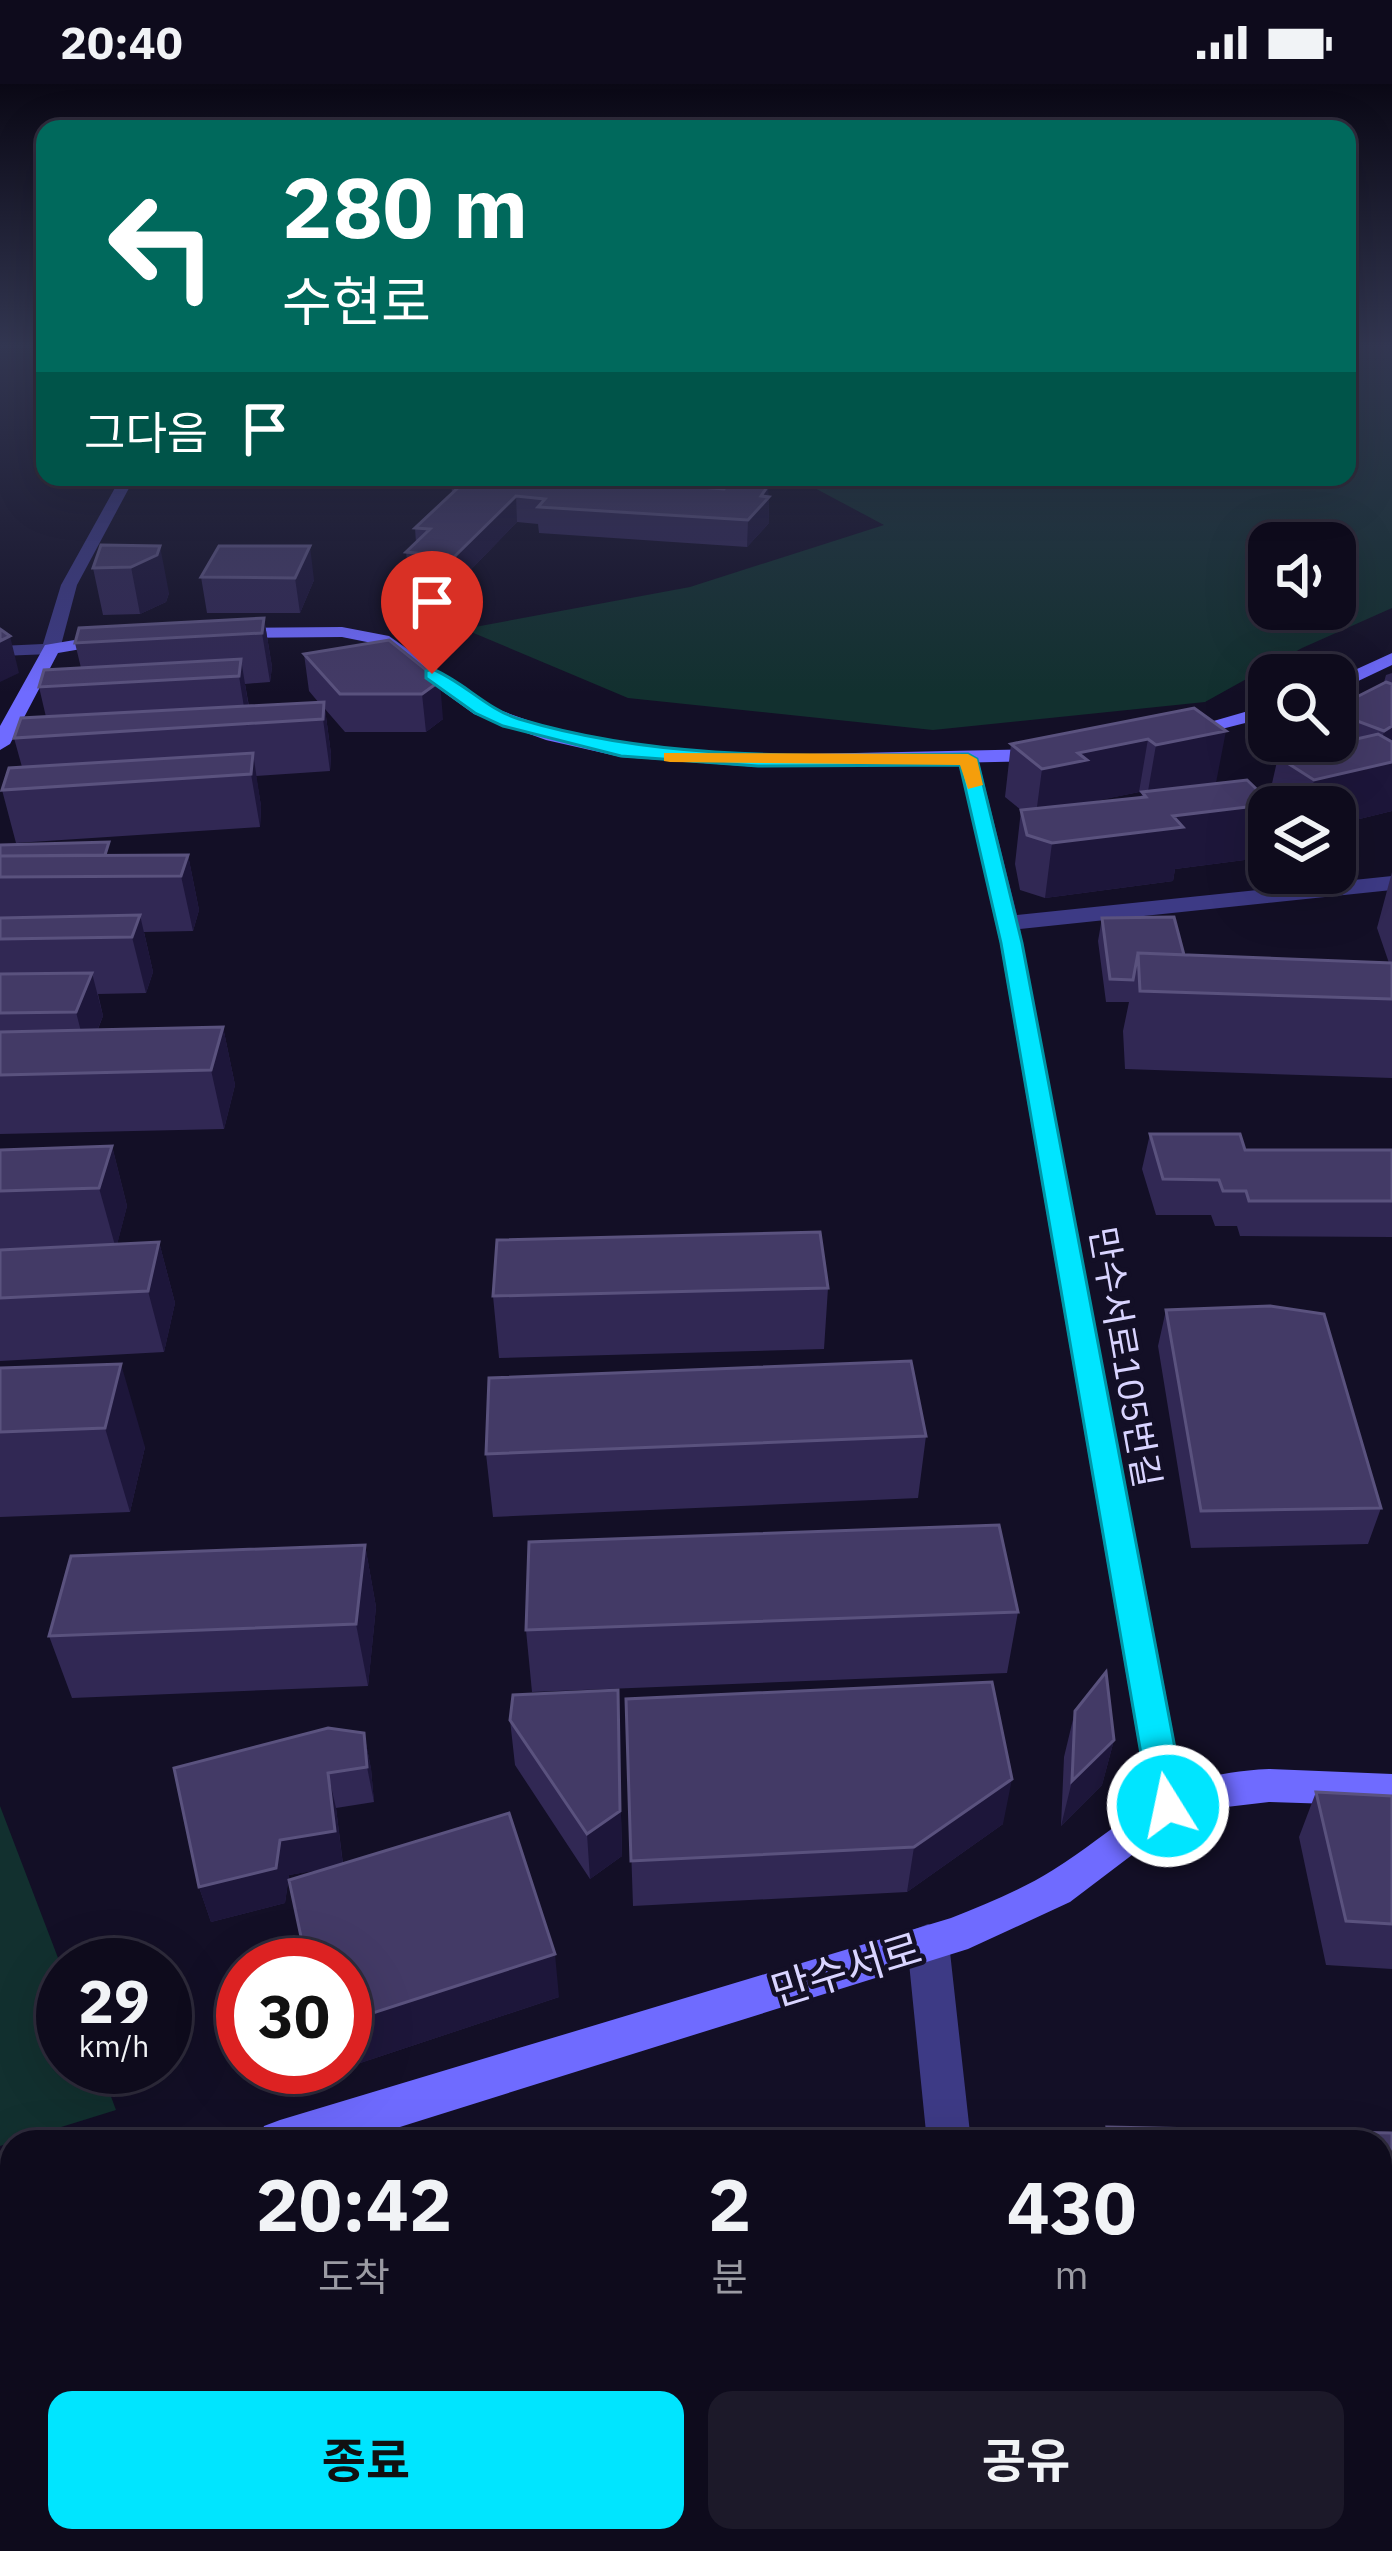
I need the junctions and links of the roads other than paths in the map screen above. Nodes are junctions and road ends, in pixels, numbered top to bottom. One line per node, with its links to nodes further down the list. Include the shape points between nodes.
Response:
1 (124, 486): 4 (street, via 69,585)
2 (209, 634): 12 (street, via 342,632 383,640 482,710 621,751 758,761)
3 (145, 636): 4 (street)
4 (51, 649): 5 (street); 10 (street)
5 (0, 651)
6 (1392, 658): 7 (street)
7 (1356, 676)
8 (1248, 717): 9 (street)
9 (1160, 737)
10 (0, 744)
11 (1059, 753): 12 (street)
12 (968, 759): 14 (street, 만수서로105번길)
13 (1392, 883): 14 (street)
14 (1008, 923): 16 (street, 만수서로105번길)
15 (1392, 1790): 16 (street, 만수서로, via 1249,1788 1203,1792)
16 (1168, 1806): 17 (street, 만수서로, via 1072,1880)
17 (928, 1943): 18 (street, 만수서로); 19 (street)
18 (319, 2130)
19 (948, 2130)

